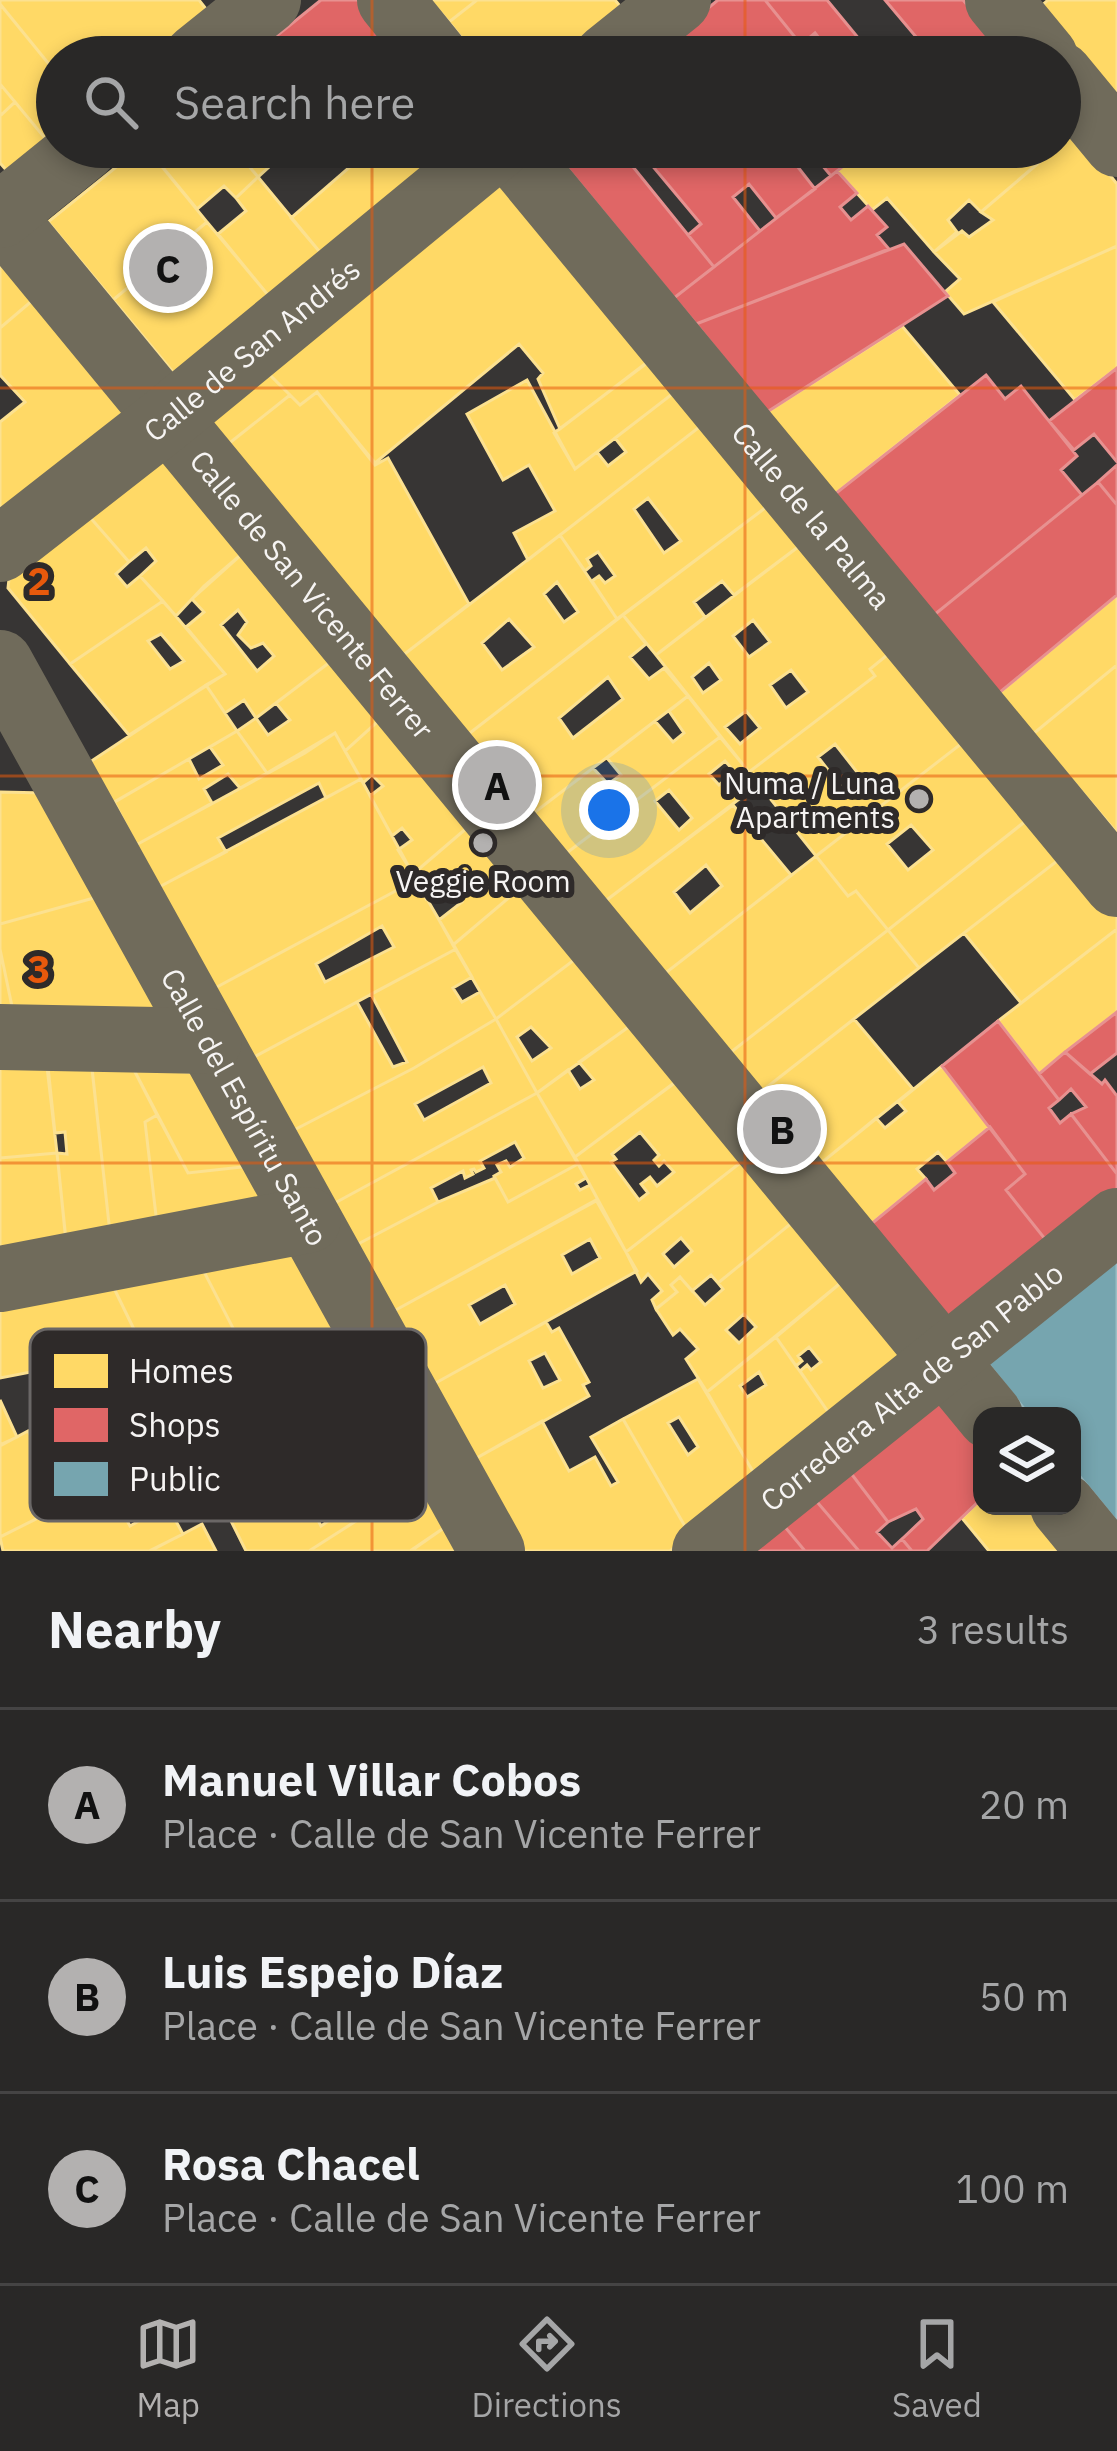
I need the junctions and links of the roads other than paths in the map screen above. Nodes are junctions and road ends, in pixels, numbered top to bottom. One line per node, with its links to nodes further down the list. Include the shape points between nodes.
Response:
1 (268, 0): 5 (street)
2 (390, 0): 6 (street)
3 (678, 0): 7 (street)
4 (998, 0): 8 (street)
5 (223, 36)
6 (419, 36)
7 (634, 36)
8 (1028, 36)
9 (1081, 100): 10 (street)
10 (1117, 144)
11 (59, 168): 14 (street)
12 (471, 168): 15 (street, Calle de San Andrés)
13 (526, 168): 19 (street, Calle de la Palma)
14 (0, 214): 15 (street, Calle de San Vicente Ferrer)
15 (169, 417): 16 (street, Calle de San Andrés); 26 (street, Calle de San Vicente Ferrer)
16 (0, 549)
17 (0, 663): 18 (street, Calle del Espíritu Santo)
18 (25, 758): 21 (street, Calle del Espíritu Santo)
19 (1117, 884)
20 (0, 1037): 21 (street)
21 (209, 1041): 22 (street, Calle del Espíritu Santo)
22 (308, 1220): 24 (street); 25 (street, Calle del Espíritu Santo)
23 (1117, 1221): 26 (street, Corredera Alta de San Pablo)
24 (0, 1279)
25 (369, 1329)
26 (944, 1360): 27 (street, Calle de San Vicente Ferrer); 31 (street, Corredera Alta de San Pablo)
27 (983, 1407)
28 (426, 1432): 30 (street, Calle del Espíritu Santo)
29 (1070, 1515): 32 (street)
30 (492, 1551)
31 (705, 1551)
32 (1100, 1551)

